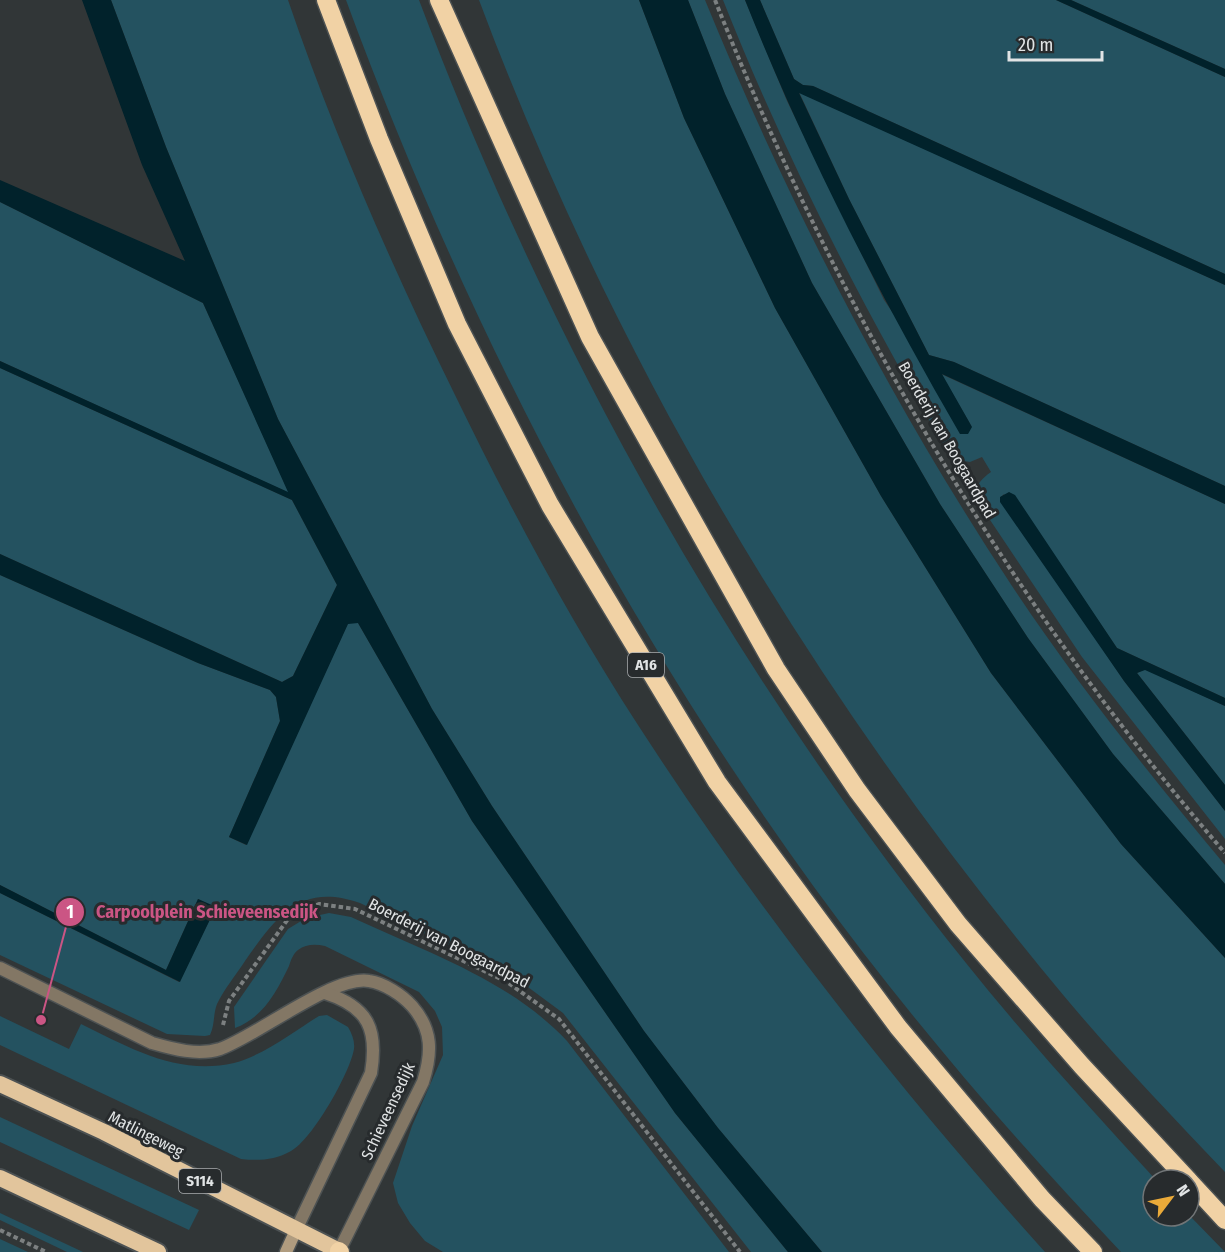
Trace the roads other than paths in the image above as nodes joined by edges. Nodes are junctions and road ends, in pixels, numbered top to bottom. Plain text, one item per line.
1 (326, 0) edge
2 (439, 0) edge
3 (0, 968) edge
4 (325, 993) junction
5 (0, 1084) edge
6 (1176, 1168) edge
7 (0, 1178) edge
8 (1201, 1195) edge
9 (1225, 1220) edge
10 (296, 1230) junction
11 (158, 1252) edge
12 (286, 1252) edge
13 (339, 1252) edge
14 (1093, 1252) edge

1 - 14 highway, A16
2 - 6 highway
3 - 4 street, Schieveensedijk
4 - 10 street, Schieveensedijk
4 - 13 street, Schieveensedijk
5 - 10 highway, Matlingeweg / S114
7 - 11 highway
8 - 9 highway
10 - 12 main road
10 - 13 highway, Matlingeweg / S114

